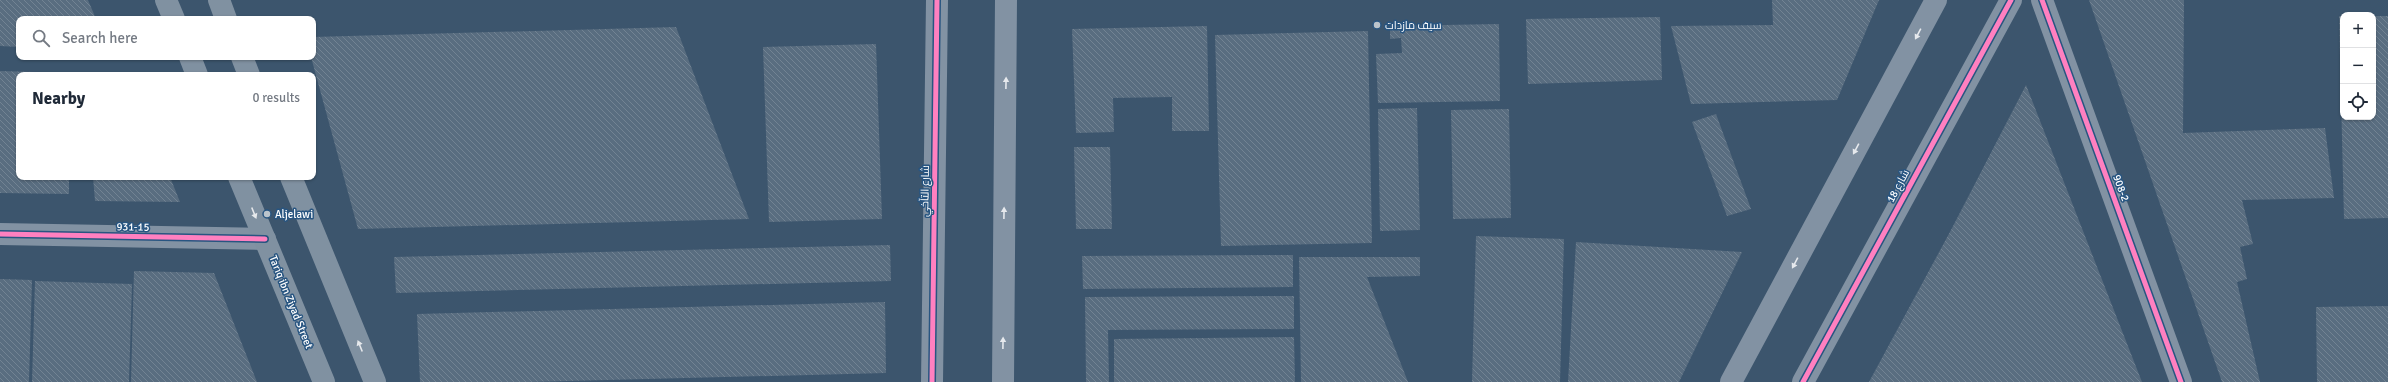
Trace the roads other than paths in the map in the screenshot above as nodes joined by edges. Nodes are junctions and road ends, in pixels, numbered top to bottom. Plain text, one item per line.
1 (166, 0) edge
2 (219, 0) edge
3 (937, 0) edge
4 (1006, 0) edge
5 (1936, 0) edge
6 (2010, 0) edge
7 (2042, 0) edge
8 (173, 16) edge
9 (225, 16) edge
10 (191, 60) edge
11 (243, 60) edge
12 (196, 72) edge
13 (248, 72) edge
14 (240, 180) edge
15 (292, 180) edge
16 (0, 234) edge
17 (265, 239) junction
18 (324, 382) edge
19 (374, 382) edge
20 (932, 382) edge
21 (1003, 382) edge
22 (1730, 382) edge
23 (1803, 382) edge
24 (2181, 382) edge

1 - 8 main road
2 - 9 main road
3 - 20 street, شارع التآخي
21 -> 4 street
5 -> 22 street
6 - 23 street, شارع 18
7 - 24 street, 908-2
10 - 12 main road
11 - 13 main road
14 -> 17 main road, Tariq ibn Ziyad Street
19 -> 15 main road
16 - 17 street, 931-15
17 - 18 main road, Tariq ibn Ziyad Street

